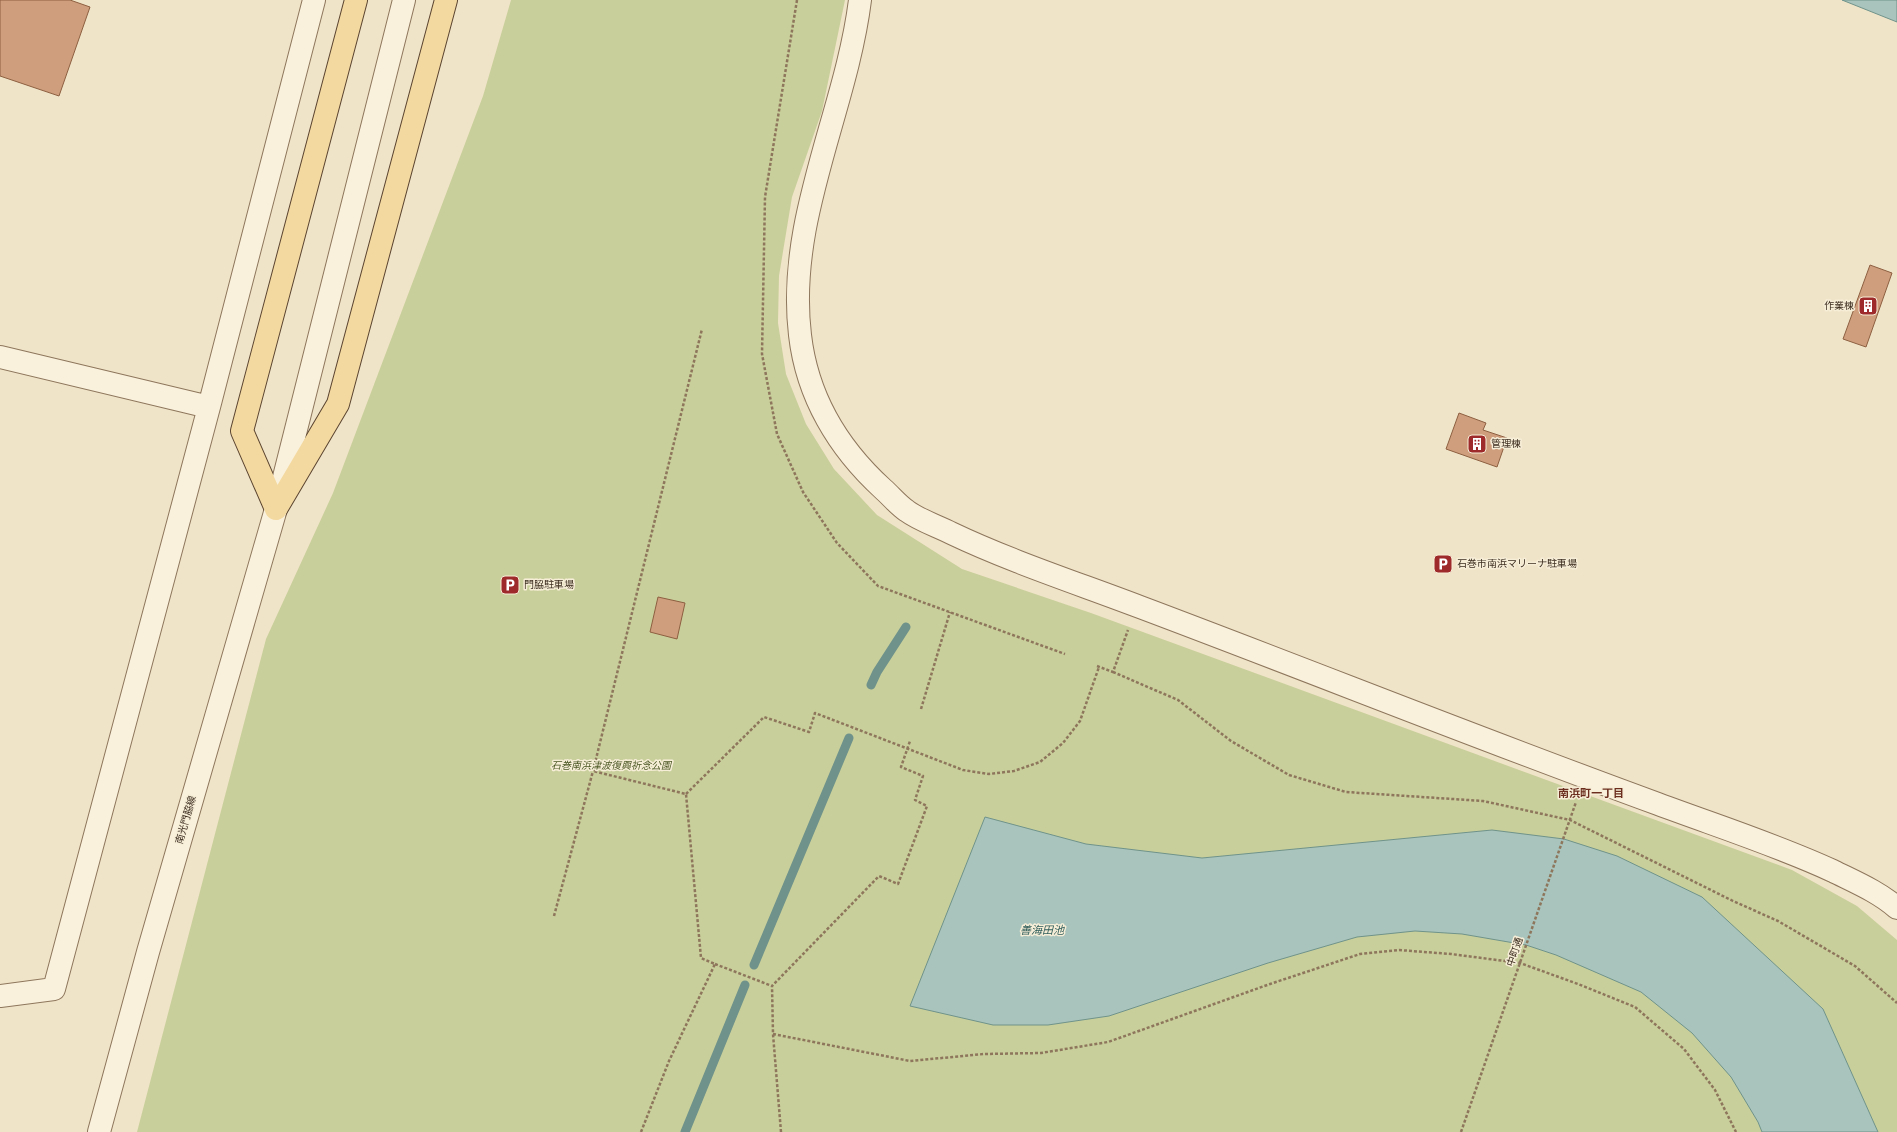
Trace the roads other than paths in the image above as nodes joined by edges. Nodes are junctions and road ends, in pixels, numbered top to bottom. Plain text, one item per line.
1 (314, 0) edge
2 (356, 0) edge
3 (404, 0) edge
4 (446, 0) edge
5 (860, 0) edge
6 (0, 358) edge
7 (209, 407) junction
8 (276, 509) junction
9 (1897, 908) edge
10 (0, 996) edge
11 (99, 1132) edge

1 - 7 street
2 - 8 main road
3 - 8 street, 南光門脇線
4 - 8 main road
5 - 9 street
6 - 7 street
7 - 10 street
8 - 11 street, 南光門脇線

